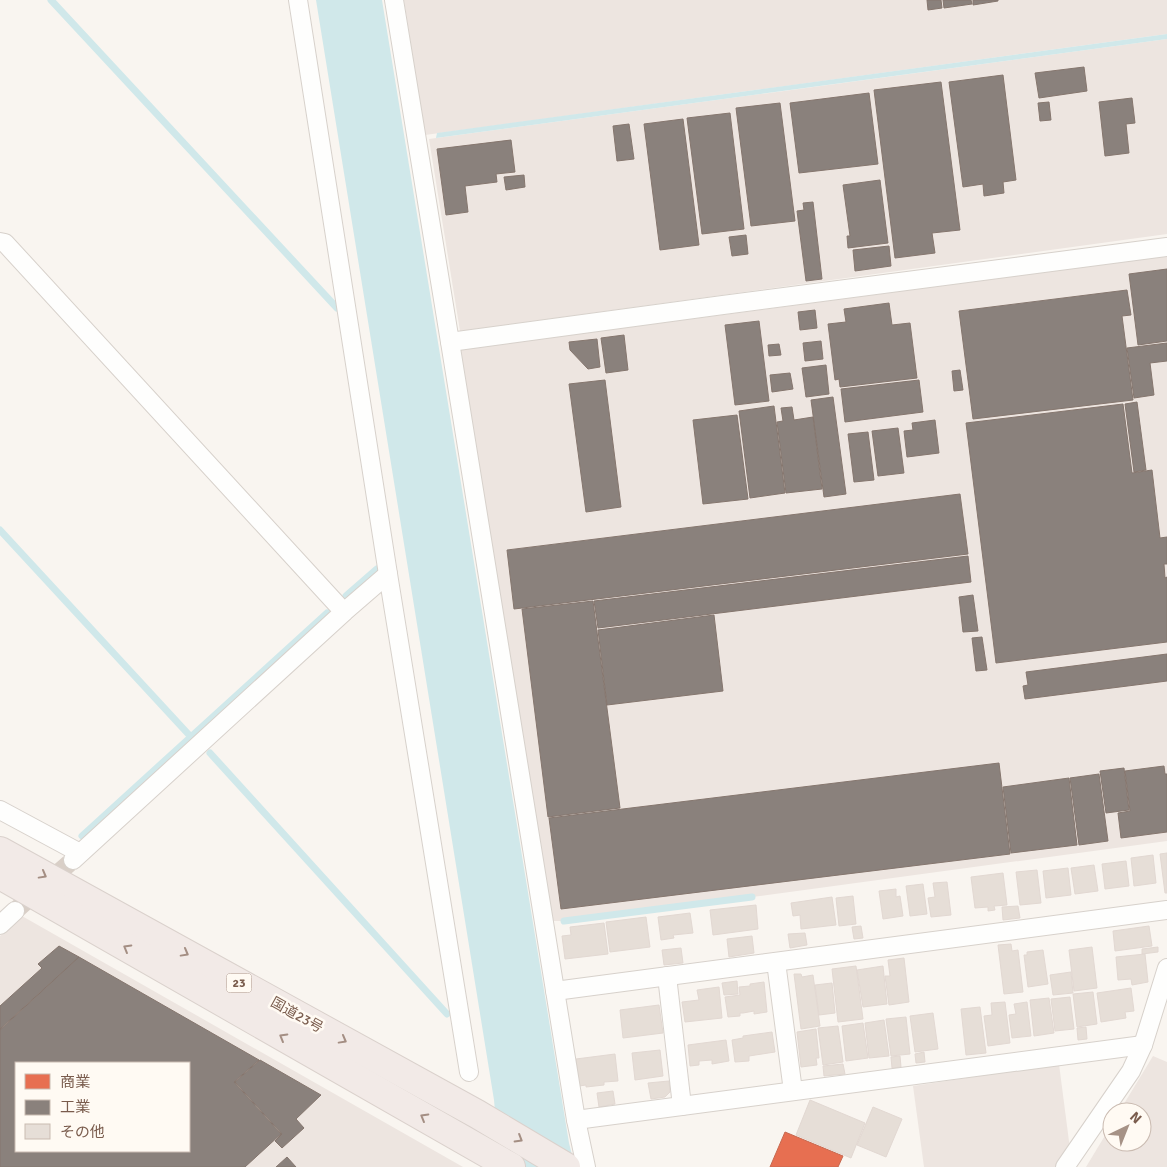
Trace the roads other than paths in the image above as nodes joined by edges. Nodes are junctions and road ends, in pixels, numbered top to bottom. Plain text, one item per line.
1 (298, 0) edge
2 (394, 0) edge
3 (2, 244) edge
4 (1167, 248) edge
5 (450, 342) junction
6 (388, 574) junction
7 (344, 612) junction
8 (0, 810) edge
9 (0, 851) edge
10 (0, 875) edge
11 (1167, 910) edge
12 (15, 911) tunnel mouth
13 (0, 925) edge
14 (776, 962) junction
15 (1167, 968) edge
16 (667, 976) junction
17 (555, 991) junction
18 (1143, 1045) junction
19 (469, 1072) dead end
20 (793, 1091) junction
21 (682, 1106) junction
22 (576, 1120) junction
23 (511, 1167) edge
24 (566, 1167) edge
25 (586, 1167) edge
26 (1065, 1167) edge

1 - 6 street
2 - 5 street
3 - 7 street
4 - 5 street
5 - 17 street
6 - 7 street
6 - 19 street
7 - 8 street
9 -> 24 highway, 国道23号 / 23
23 -> 10 highway, 国道23号 / 23
11 - 14 street
12 - 13 street
14 - 16 street
14 - 20 street
15 - 18 street
16 - 17 street
16 - 21 street
17 - 22 street
18 - 20 street
18 - 26 street
20 - 21 street
21 - 22 street
22 - 25 street

